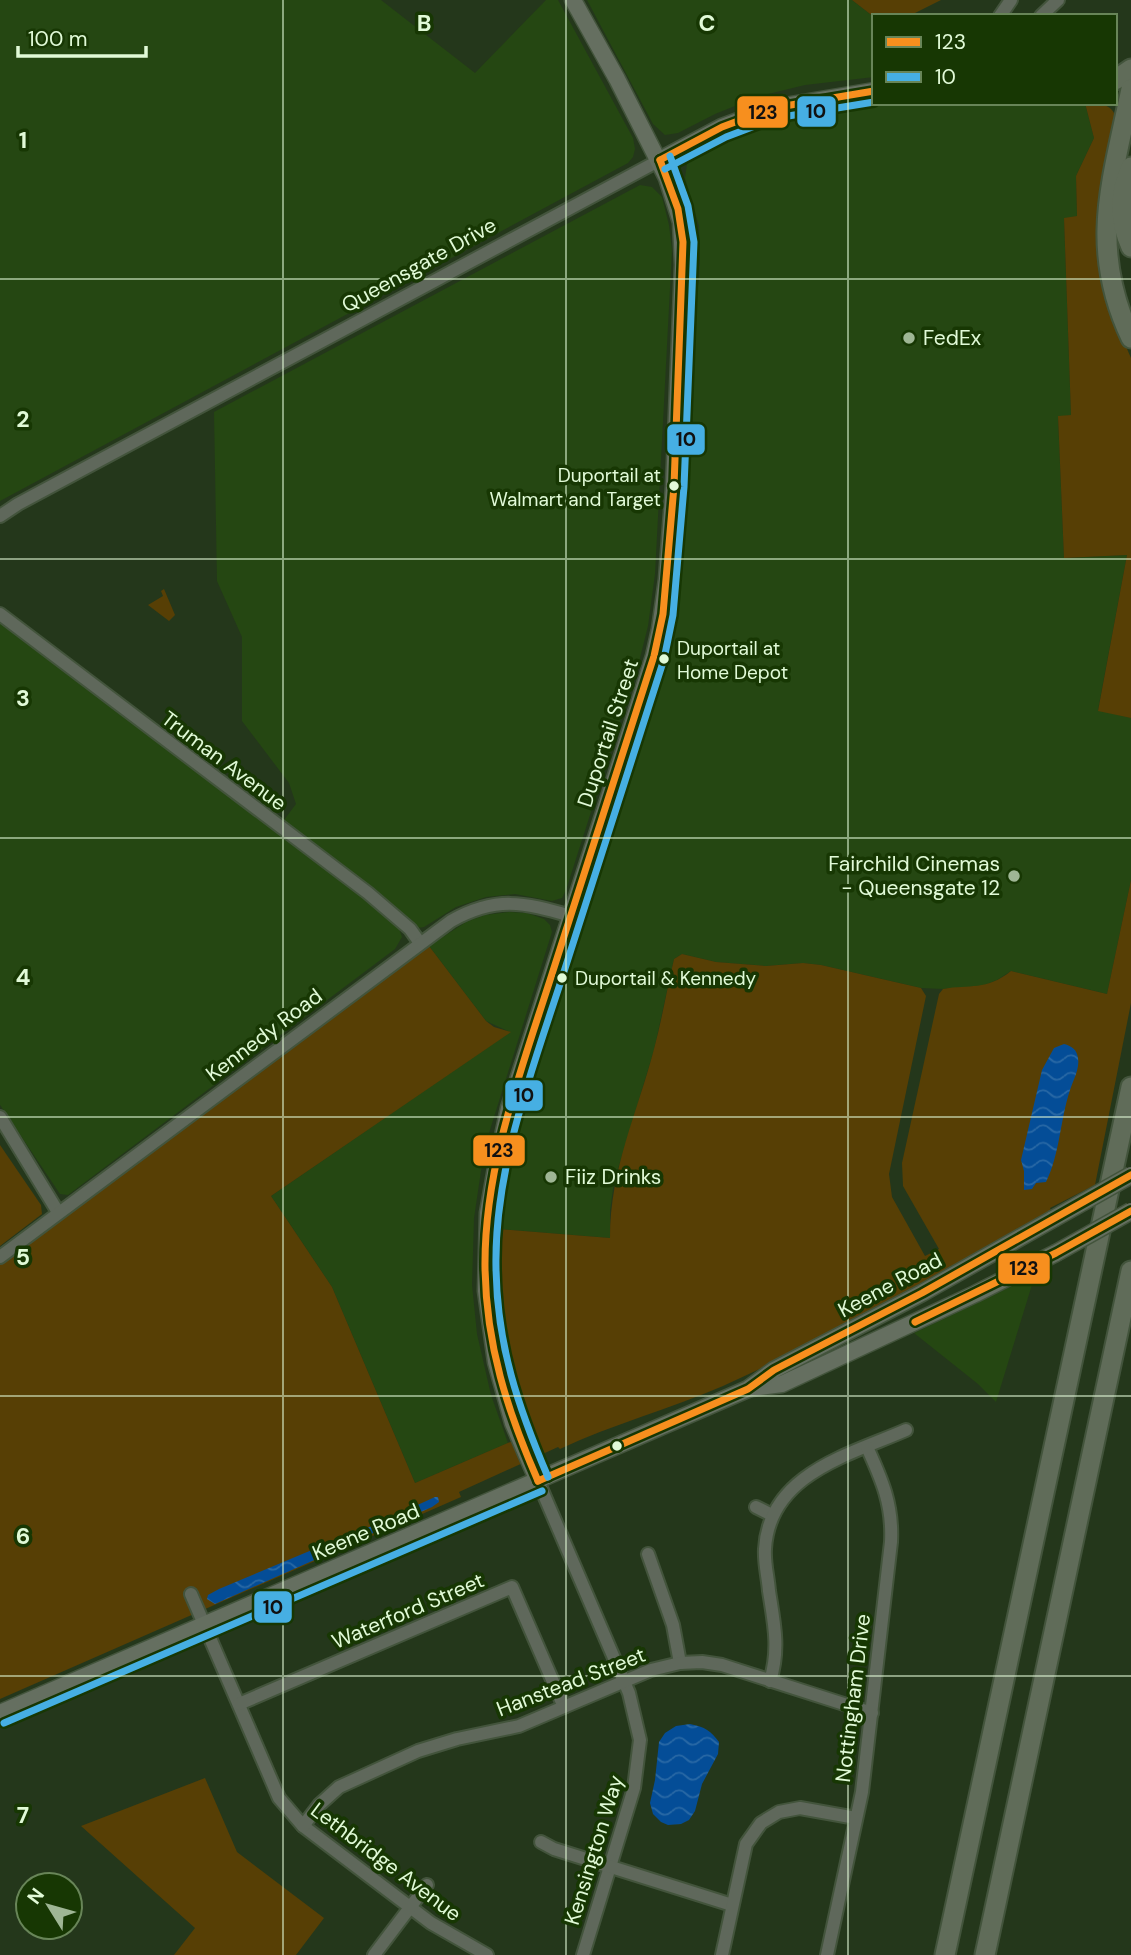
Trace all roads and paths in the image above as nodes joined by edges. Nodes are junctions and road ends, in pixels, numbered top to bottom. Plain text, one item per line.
1 (573, 0) edge
2 (1058, 0) edge
3 (1043, 14) edge
4 (1131, 89) edge
5 (872, 91) edge
6 (660, 160) junction
7 (1131, 167) edge
8 (1131, 247) edge
9 (1131, 338) edge
10 (0, 516) edge
11 (0, 614) edge
12 (571, 916) junction
13 (421, 943) junction
14 (1131, 1087) edge
15 (0, 1117) edge
16 (1131, 1175) edge
17 (1131, 1211) edge
18 (58, 1212) junction
19 (0, 1257) edge
20 (972, 1265) junction
21 (1131, 1271) edge
22 (927, 1317) junction
23 (748, 1389) junction
24 (906, 1430) dead end
25 (867, 1447) junction
26 (538, 1481) junction
27 (756, 1507) dead end
28 (772, 1515) junction
29 (648, 1553) dead end
30 (191, 1594) dead end
31 (206, 1624) junction
32 (680, 1663) junction
33 (624, 1680) junction
34 (770, 1681) junction
35 (239, 1704) junction
36 (564, 1707) junction
37 (0, 1713) edge
38 (872, 1713) junction
39 (856, 1818) junction
40 (303, 1826) junction
41 (541, 1842) dead end
42 (609, 1866) junction
43 (427, 1885) dead end
44 (732, 1905) junction
45 (410, 1908) junction
46 (374, 1955) edge
47 (487, 1955) edge
48 (583, 1955) edge
49 (722, 1955) edge
50 (827, 1955) edge
51 (945, 1955) edge
52 (985, 1955) edge

1 - 6 main road, Duportail Street
2 - 3 street
4 - 9 highway
5 - 6 main road, Queensgate Drive
6 - 10 street, Queensgate Drive
6 - 12 main road, Duportail Street
7 - 8 highway
11 - 13 street, Truman Avenue
12 - 13 street, Kennedy Road
12 - 26 main road, Duportail Street
13 - 18 street, Kennedy Road
14 - 51 highway
15 - 18 street
16 - 20 main road, Keene Road, bridge
17 - 22 main road, Keene Road, bridge
18 - 19 street, Kennedy Road
20 - 22 main road
20 - 23 main road, Keene Road
21 - 52 highway
22 - 23 main road, Keene Road
23 - 26 main road, Keene Road
24 - 25 street
25 - 28 street
25 - 38 street, Nottingham Drive
26 - 31 main road, Keene Road
26 - 33 street, Kensington Way
27 - 28 street
28 - 34 street
29 - 32 street
30 - 31 street, Lethbridge Avenue
31 - 35 street, Lethbridge Avenue
31 - 37 main road, Keene Road
32 - 33 street, Hanstead Street
32 - 34 street, Hanstead Street
33 - 36 street, Hanstead Street
33 - 42 street, Kensington Way
34 - 38 street, Hanstead Street
35 - 36 street, Waterford Street
35 - 40 street, Lethbridge Avenue
36 - 40 street, Hanstead Street
38 - 39 street, Nottingham Drive
39 - 44 street
39 - 50 street, Nottingham Drive
40 - 45 street, Lethbridge Avenue
41 - 42 street
42 - 44 street
42 - 48 street, Kensington Way
43 - 45 street
44 - 49 street
45 - 46 street
45 - 47 street, Lethbridge Avenue

